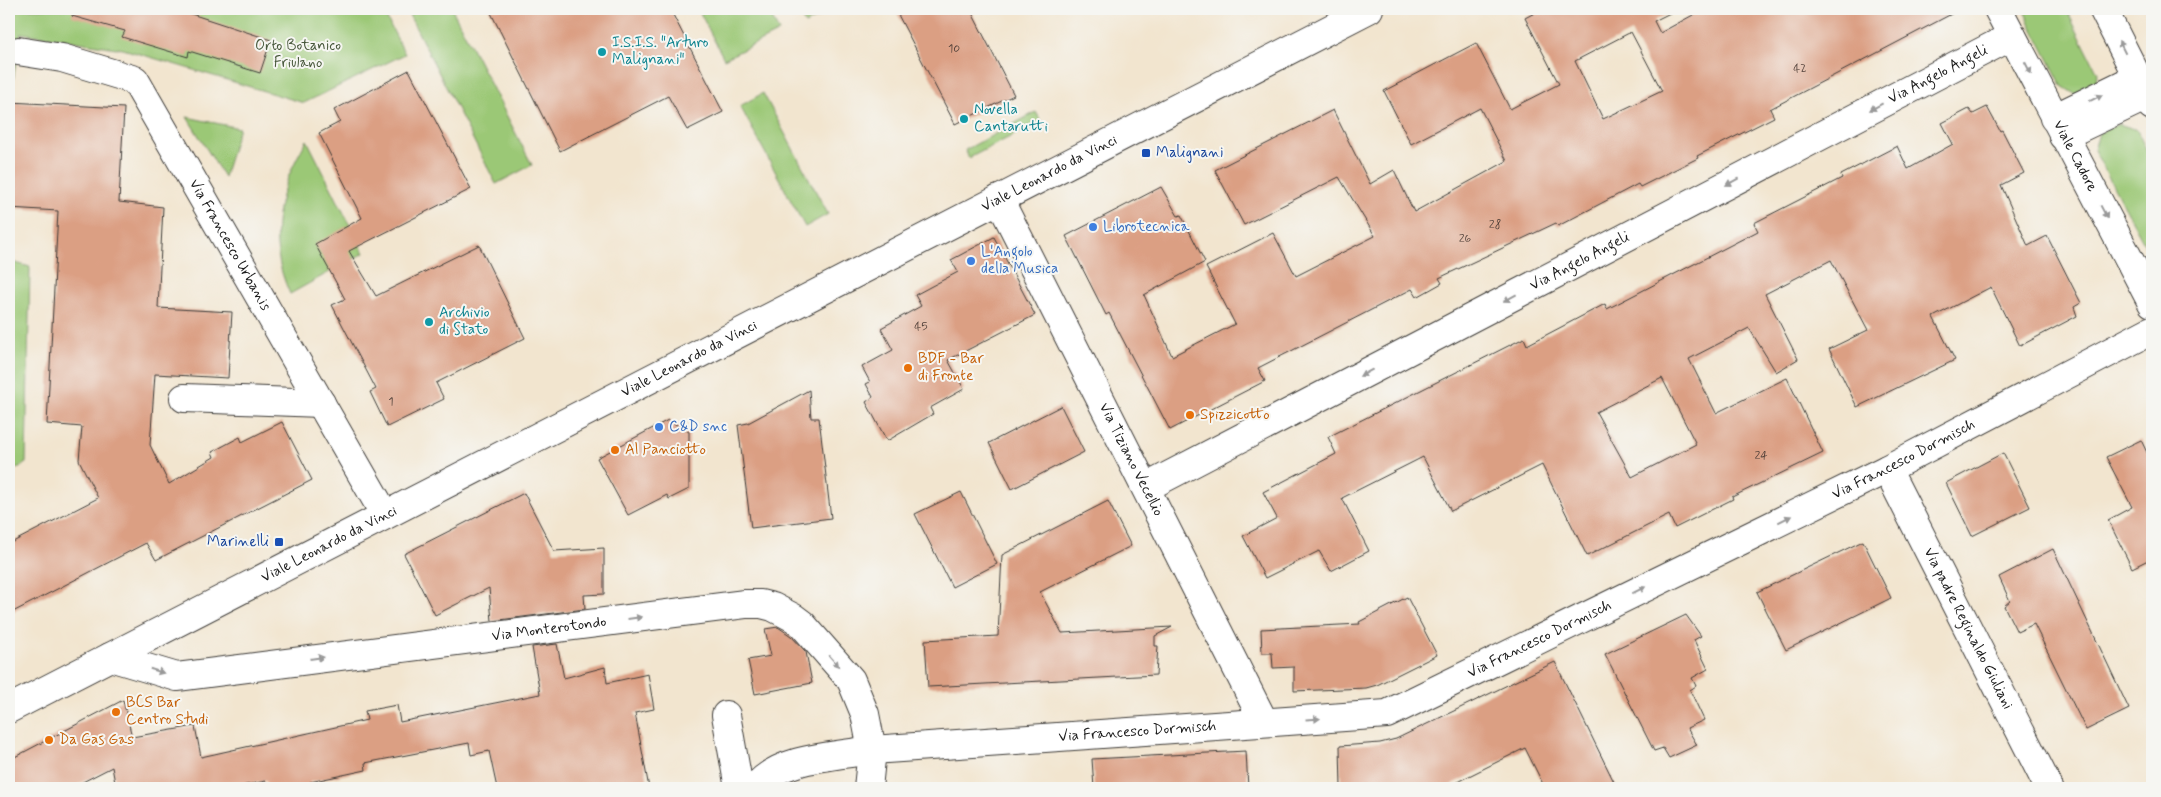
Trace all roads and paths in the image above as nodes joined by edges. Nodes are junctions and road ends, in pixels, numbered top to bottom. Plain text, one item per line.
1 (1369, 9) edge
2 (1998, 9) edge
3 (2103, 9) edge
4 (2012, 36) junction
5 (18, 50) dead end
6 (2146, 93) edge
7 (2059, 127) junction
8 (999, 199) junction
9 (2152, 303) edge
10 (2152, 330) edge
11 (184, 398) dead end
12 (321, 403) junction
13 (1887, 469) junction
14 (1147, 487) junction
15 (385, 515) junction
16 (110, 657) junction
17 (9, 708) edge
18 (726, 716) dead end
19 (1264, 722) junction
20 (872, 750) junction
21 (739, 788) edge
22 (755, 788) edge
23 (868, 788) edge
24 (2049, 788) edge

1 - 8 street, Viale Leonardo da Vinci
2 - 4 street, Viale Cadore
6 -> 3 street
4 -> 7 street, Viale Cadore
4 -> 14 street, Via Angelo Angeli
5 - 12 street, Via Francesco Urbanis
6 - 7 street
7 -> 9 street, Viale Cadore
8 - 14 street, Via Tiziano Vecellio
8 - 15 street, Viale Leonardo da Vinci
10 - 13 street, Via Francesco Dormisch
11 - 12 street
12 - 15 street, Via Francesco Urbanis
19 -> 13 street, Via Francesco Dormisch
13 - 24 street, Via padre Reginaldo Giuliani
14 - 19 street, Via Tiziano Vecellio
15 - 16 street, Viale Leonardo da Vinci
16 - 17 street, Viale Leonardo da Vinci
16 -> 20 street, Via Monterotondo
18 - 21 street
19 - 20 street, Via Francesco Dormisch
20 - 22 street, Via Francesco Dormisch
20 - 23 street, Via Monterotondo

